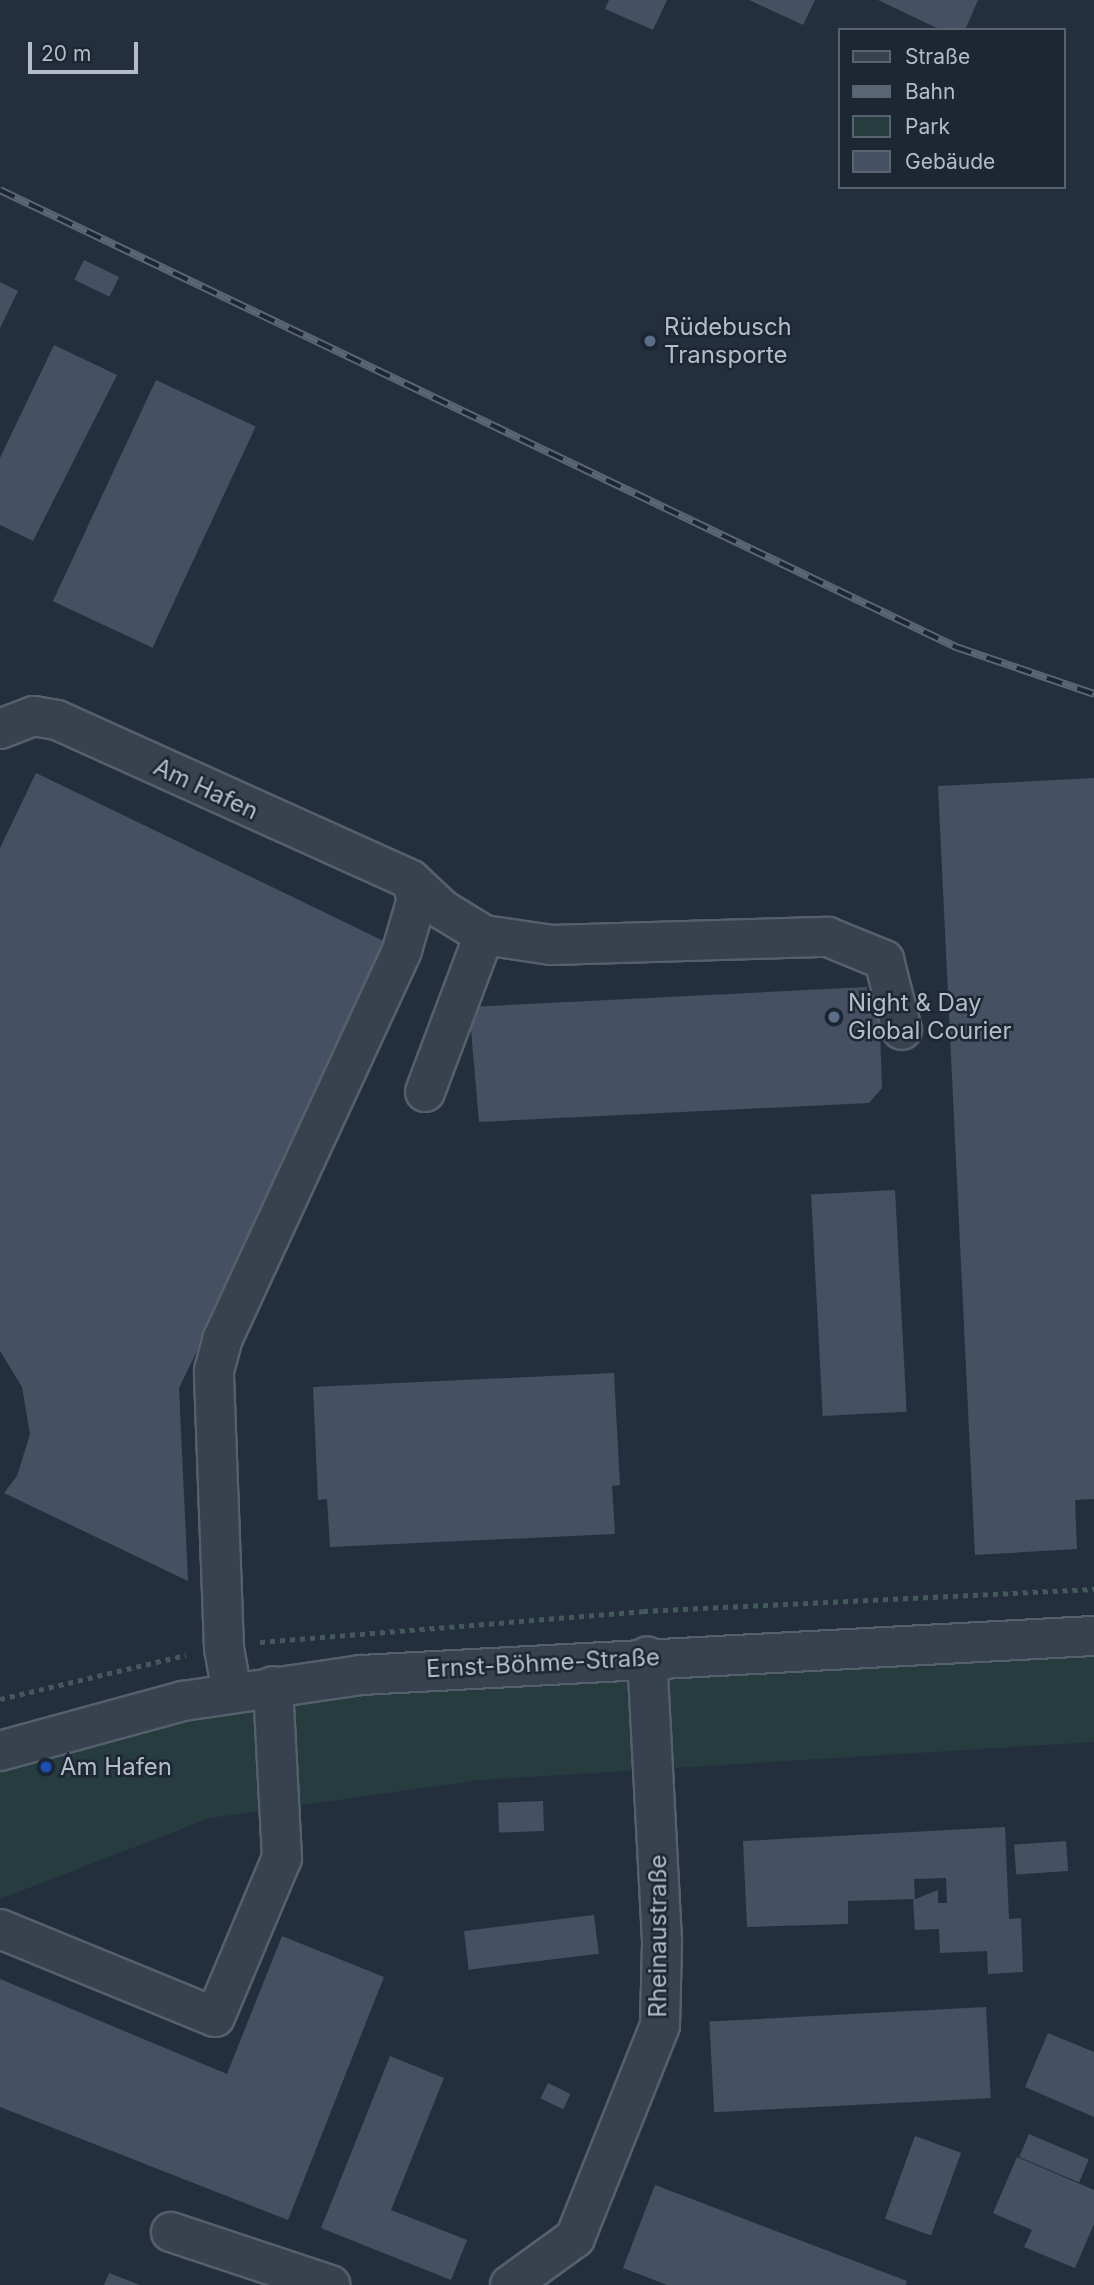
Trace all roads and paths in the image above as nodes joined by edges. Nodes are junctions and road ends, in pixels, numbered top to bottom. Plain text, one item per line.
1 (0, 730) edge
2 (411, 880) junction
3 (484, 935) junction
4 (902, 1030) dead end
5 (425, 1092) dead end
6 (1094, 1636) edge
7 (647, 1656) junction
8 (273, 1686) junction
9 (232, 1693) junction
10 (0, 1751) edge
11 (0, 1929) edge
12 (171, 2232) dead end
13 (533, 2279) edge
14 (330, 2285) edge

1 - 2 street, Am Hafen
2 - 3 street, Am Hafen
2 - 9 street
3 - 4 street
3 - 5 street
6 - 7 street, Ernst-Böhme-Straße
7 - 8 street, Ernst-Böhme-Straße
7 - 13 street, Rheinaustraße
8 - 9 street, Ernst-Böhme-Straße
8 - 11 street
9 - 10 street, Ernst-Böhme-Straße
12 - 14 street

